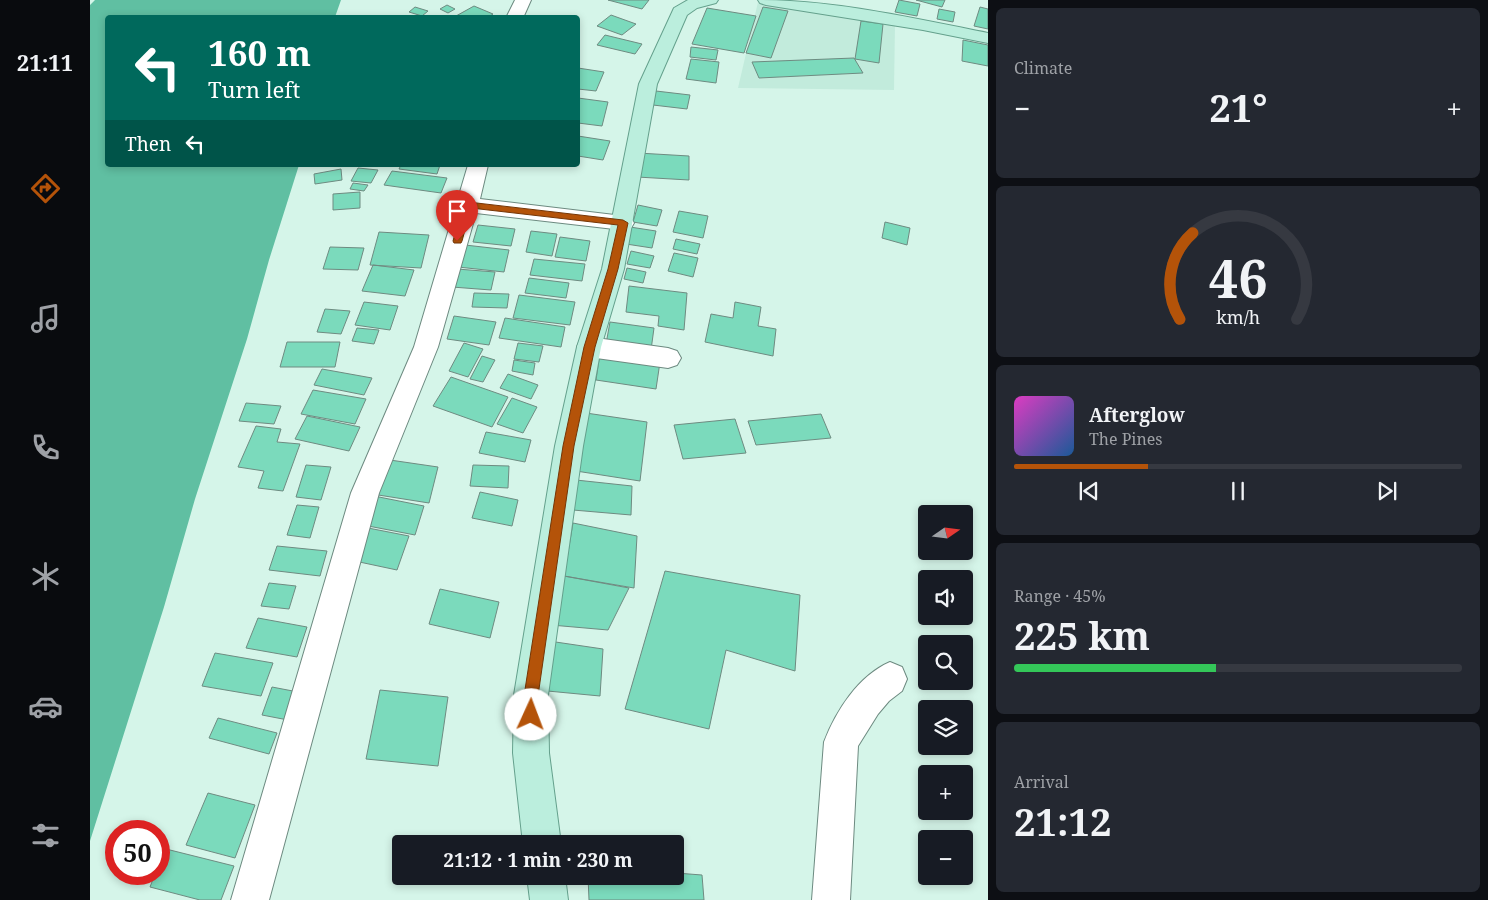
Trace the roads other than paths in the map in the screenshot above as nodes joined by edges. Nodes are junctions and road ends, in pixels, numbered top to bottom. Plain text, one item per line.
1 (523, 0) edge
2 (766, 0) edge
3 (696, 1) edge
4 (516, 15) edge
5 (988, 38) edge
6 (478, 167) edge
7 (468, 205) junction
8 (623, 223) junction
9 (590, 347) junction
10 (668, 358) dead end
11 (890, 679) dead end
12 (541, 835) edge
13 (547, 885) edge
14 (250, 900) edge
15 (549, 900) edge
16 (831, 900) edge

1 - 4 street
2 - 5 main road
3 - 8 main road
6 - 7 street
7 - 8 street
7 - 14 street
8 - 9 main road
9 - 10 street
9 - 12 main road
11 - 16 street
13 - 15 main road

